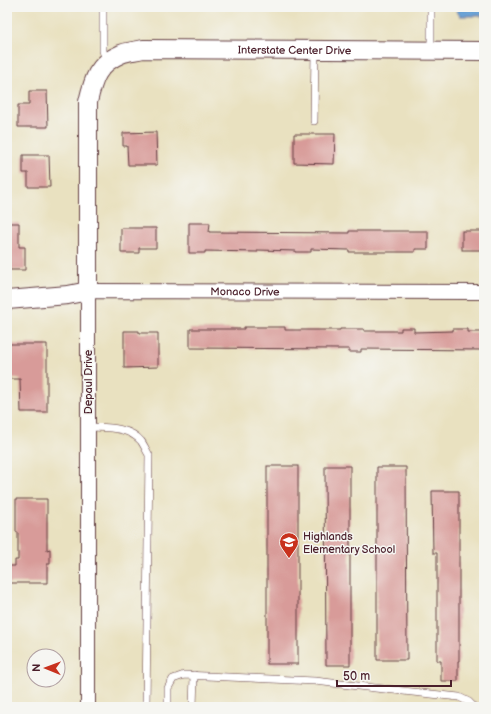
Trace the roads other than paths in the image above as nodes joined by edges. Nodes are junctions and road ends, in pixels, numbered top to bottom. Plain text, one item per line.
1 (103, 7) edge
2 (431, 7) edge
3 (315, 50) junction
4 (431, 51) junction
5 (484, 51) edge
6 (107, 62) junction
7 (314, 121) dead end
8 (88, 291) junction
9 (484, 292) edge
10 (7, 300) edge
11 (88, 427) junction
12 (194, 675) junction
13 (88, 707) edge
14 (146, 707) edge
15 (168, 707) edge
16 (193, 707) edge
17 (474, 707) edge

1 - 6 lane
2 - 4 lane
3 - 4 street, Interstate Center Drive
3 - 6 street, Interstate Center Drive
3 - 7 lane
4 - 5 street, Interstate Center Drive
6 - 8 street, Depaul Drive
8 - 9 street, Monaco Drive
8 - 10 street, Monaco Drive
8 - 11 street, Depaul Drive
11 - 13 street, Depaul Drive
11 - 14 lane
12 - 15 lane
12 - 16 lane
12 - 17 lane

